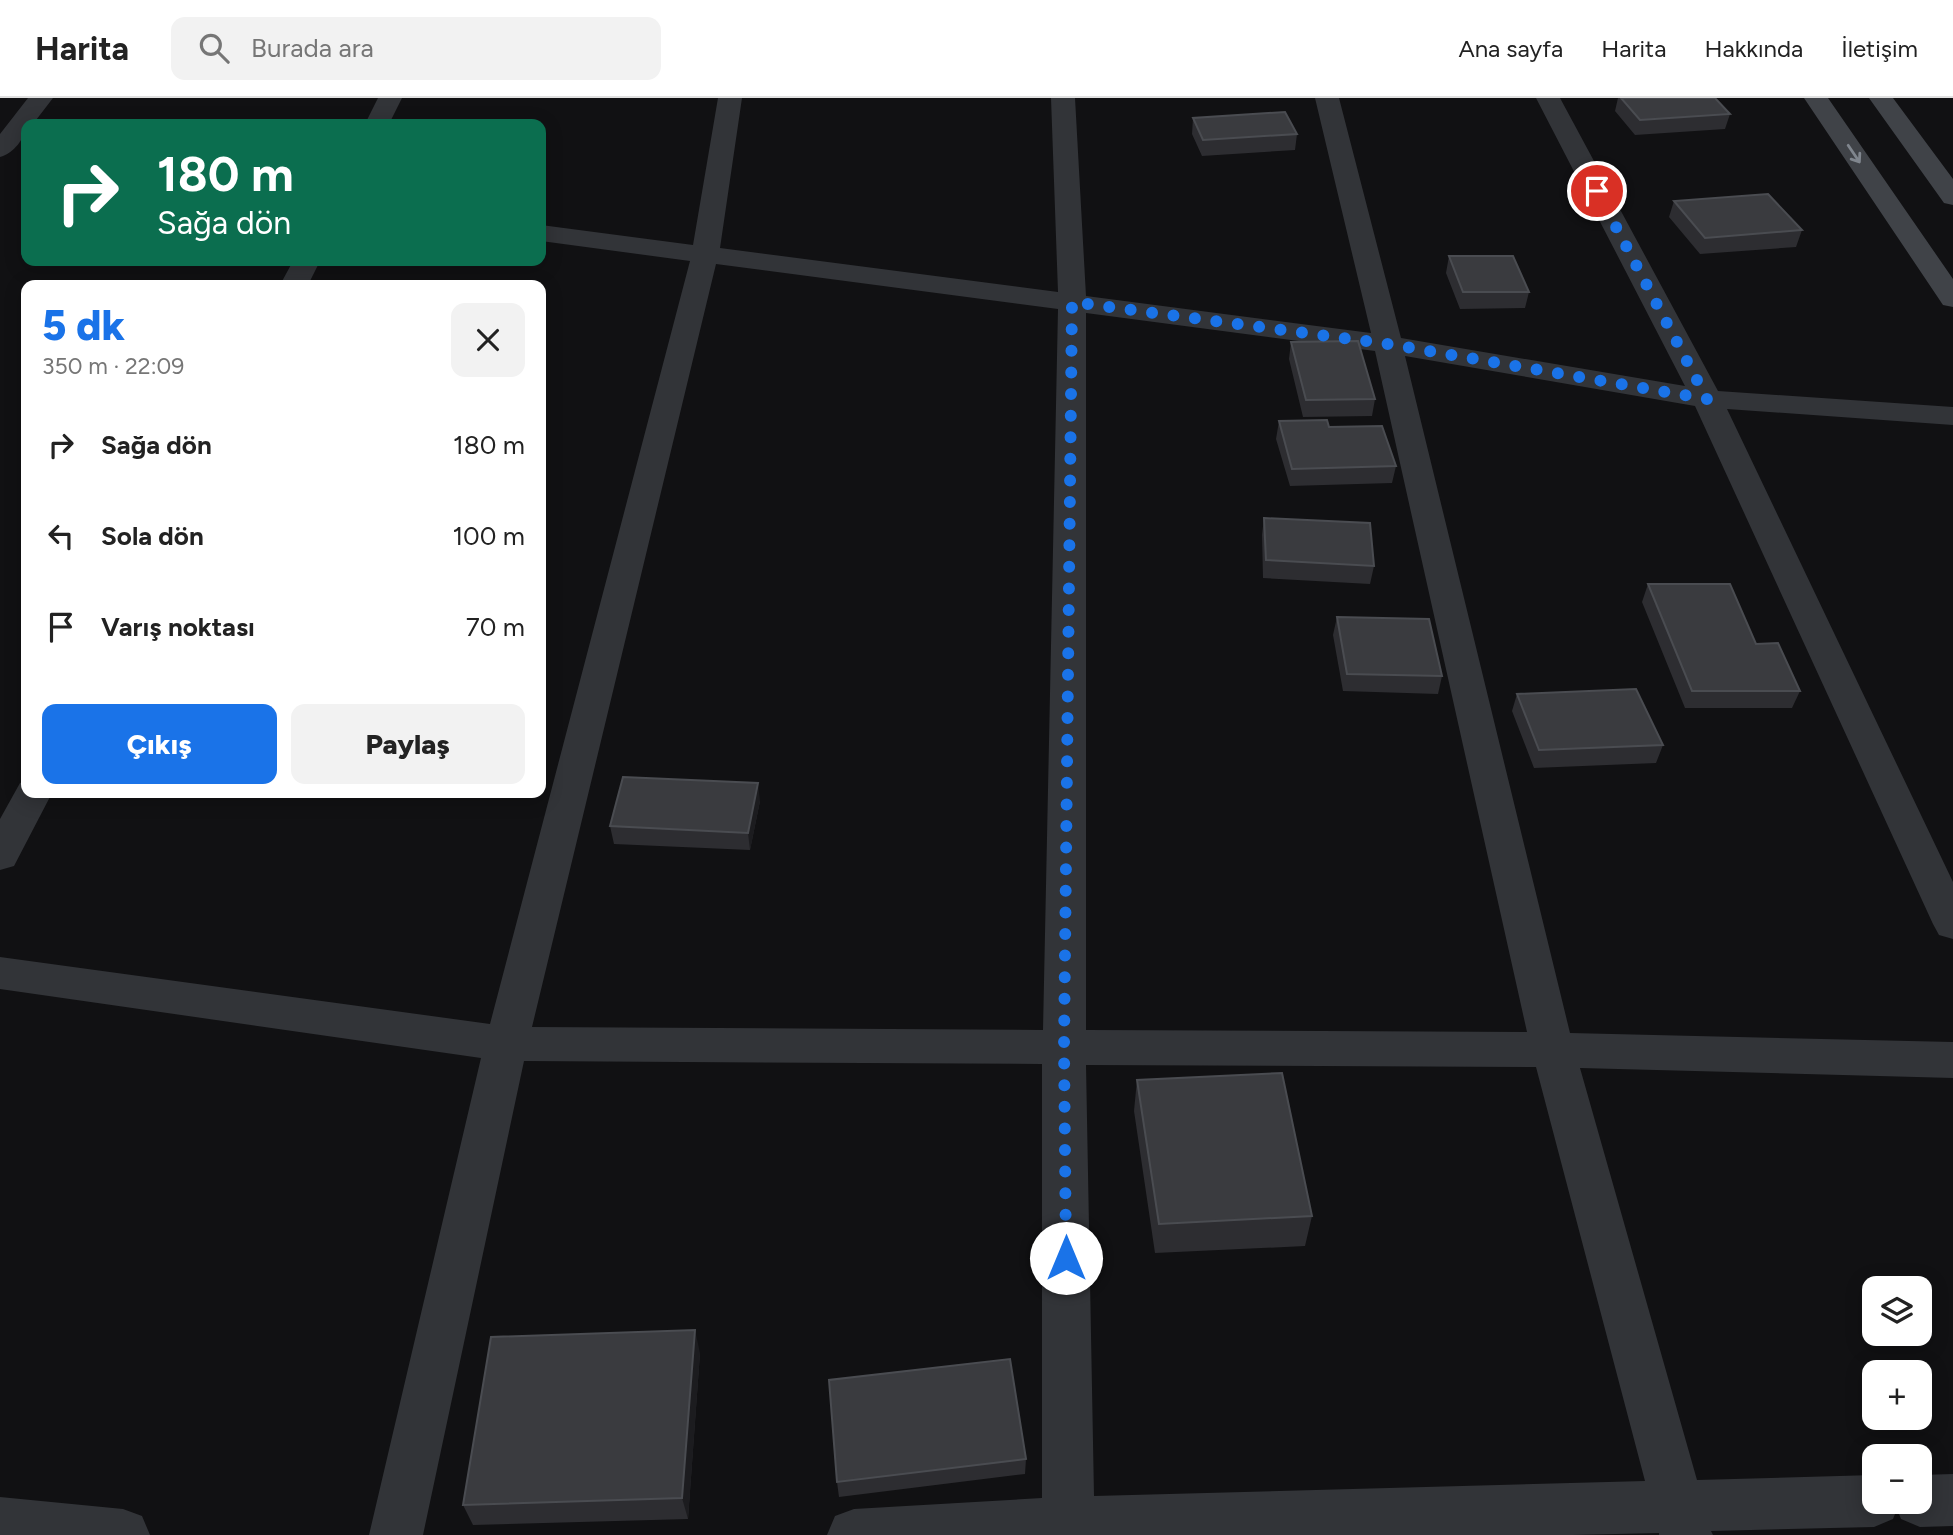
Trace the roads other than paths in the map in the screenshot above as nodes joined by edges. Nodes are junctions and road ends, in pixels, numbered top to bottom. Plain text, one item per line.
1 (41, 98) edge
2 (390, 98) edge
3 (730, 98) edge
4 (1063, 98) edge
5 (1327, 98) edge
6 (1548, 98) edge
7 (1816, 98) edge
8 (1881, 98) edge
9 (29, 119) edge
10 (380, 119) edge
11 (21, 132) edge
12 (4, 161) edge
13 (1953, 197) edge
14 (546, 234) edge
15 (705, 255) junction
16 (1953, 299) edge
17 (1072, 302) junction
18 (1388, 344) junction
19 (1707, 399) junction
20 (1953, 416) edge
21 (30, 798) edge
22 (0, 856) edge
23 (1953, 924) edge
24 (0, 974) edge
25 (506, 1044) junction
26 (1064, 1047) junction
27 (1553, 1050) junction
28 (1953, 1060) edge
29 (1953, 1500) edge
30 (1932, 1501) edge
31 (1862, 1503) edge
32 (1682, 1520) edge
33 (0, 1523) edge
34 (1068, 1529) edge
35 (123, 1535) edge
36 (396, 1535) edge
37 (854, 1535) edge

1 - 9 street
2 - 10 street
3 - 15 street
4 - 17 street
5 - 18 street
6 - 19 street
7 -> 16 street
8 - 13 street
11 - 12 street
14 - 15 street
15 - 17 street
15 - 25 street
17 - 18 street
17 - 26 street
18 - 19 street
18 - 27 street
19 - 20 street
19 - 23 street
21 - 22 street
24 - 25 street
25 - 26 street
25 - 36 street
26 - 27 street
26 - 34 street
27 - 28 street
27 - 32 street
29 - 30 street
31 - 32 street
32 - 34 street
33 - 35 street
34 - 37 street

